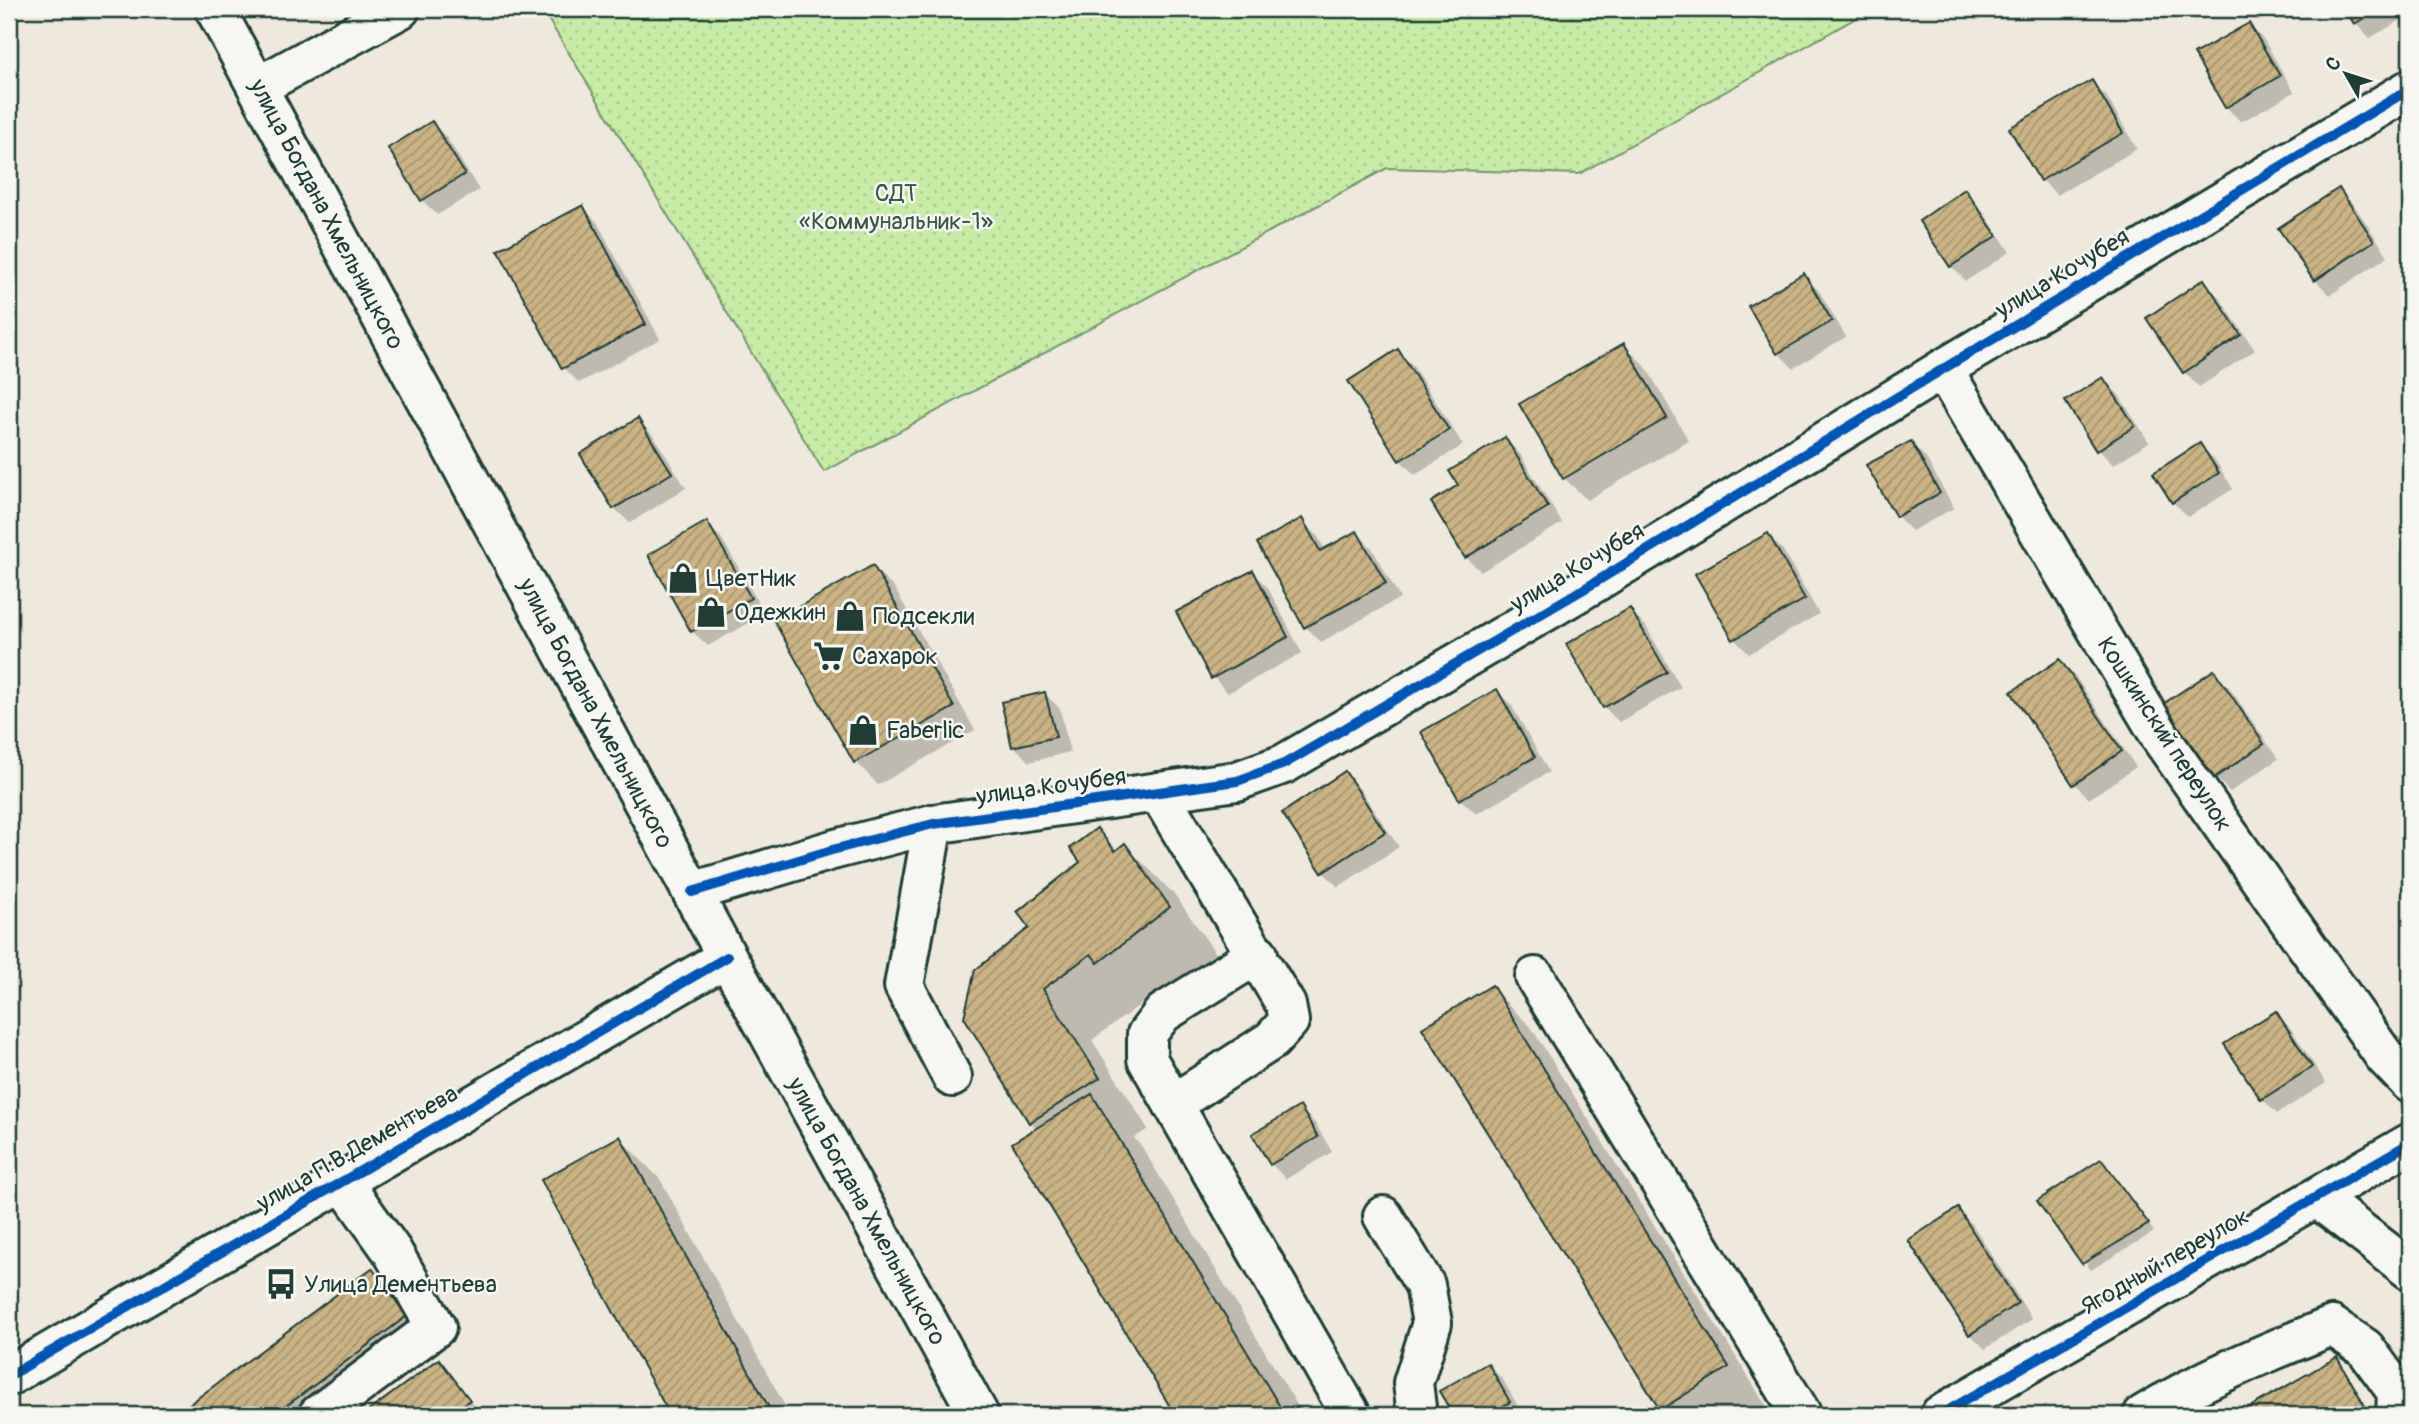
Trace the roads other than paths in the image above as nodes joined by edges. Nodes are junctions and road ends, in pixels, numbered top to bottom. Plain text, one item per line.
1 (215, 9) edge
2 (400, 9) edge
3 (259, 86) junction
4 (2410, 89) edge
5 (1943, 369) junction
6 (1158, 792) junction
7 (933, 824) junction
8 (692, 892) junction
9 (1258, 954) junction
10 (727, 957) junction
11 (1535, 977) dead end
12 (952, 1077) dead end
13 (2410, 1083) edge
14 (1173, 1104) junction
15 (2410, 1143) edge
16 (342, 1181) junction
17 (2317, 1198) junction
18 (1383, 1216) dead end
19 (2410, 1270) edge
20 (9, 1376) edge
21 (318, 1415) edge
22 (979, 1415) edge
23 (1351, 1415) edge
24 (1417, 1415) edge
25 (1802, 1415) edge
26 (1940, 1415) edge
27 (2143, 1415) edge
28 (2396, 1415) edge

1 - 3 street, улица Богдана Хмельницкого
2 - 3 street
3 - 8 street, улица Богдана Хмельницкого
4 - 5 street, улица Кочубея
5 - 6 street, улица Кочубея
5 - 13 street, Кошкинский переулок
6 - 7 street, улица Кочубея
6 - 9 street
7 - 8 street, улица Кочубея
7 - 12 street
8 - 10 street, улица Богдана Хмельницкого
9 - 14 street
9 - 14 street
10 - 16 street, улица П.В.Дементьева
10 - 22 street, улица Богдана Хмельницкого
11 - 25 street
14 - 23 street
15 - 17 street, Ягодный переулок
16 - 20 street, улица П.В.Дементьева
16 - 21 street
17 - 19 street
17 - 26 street, Ягодный переулок
18 - 24 street
27 - 28 street

